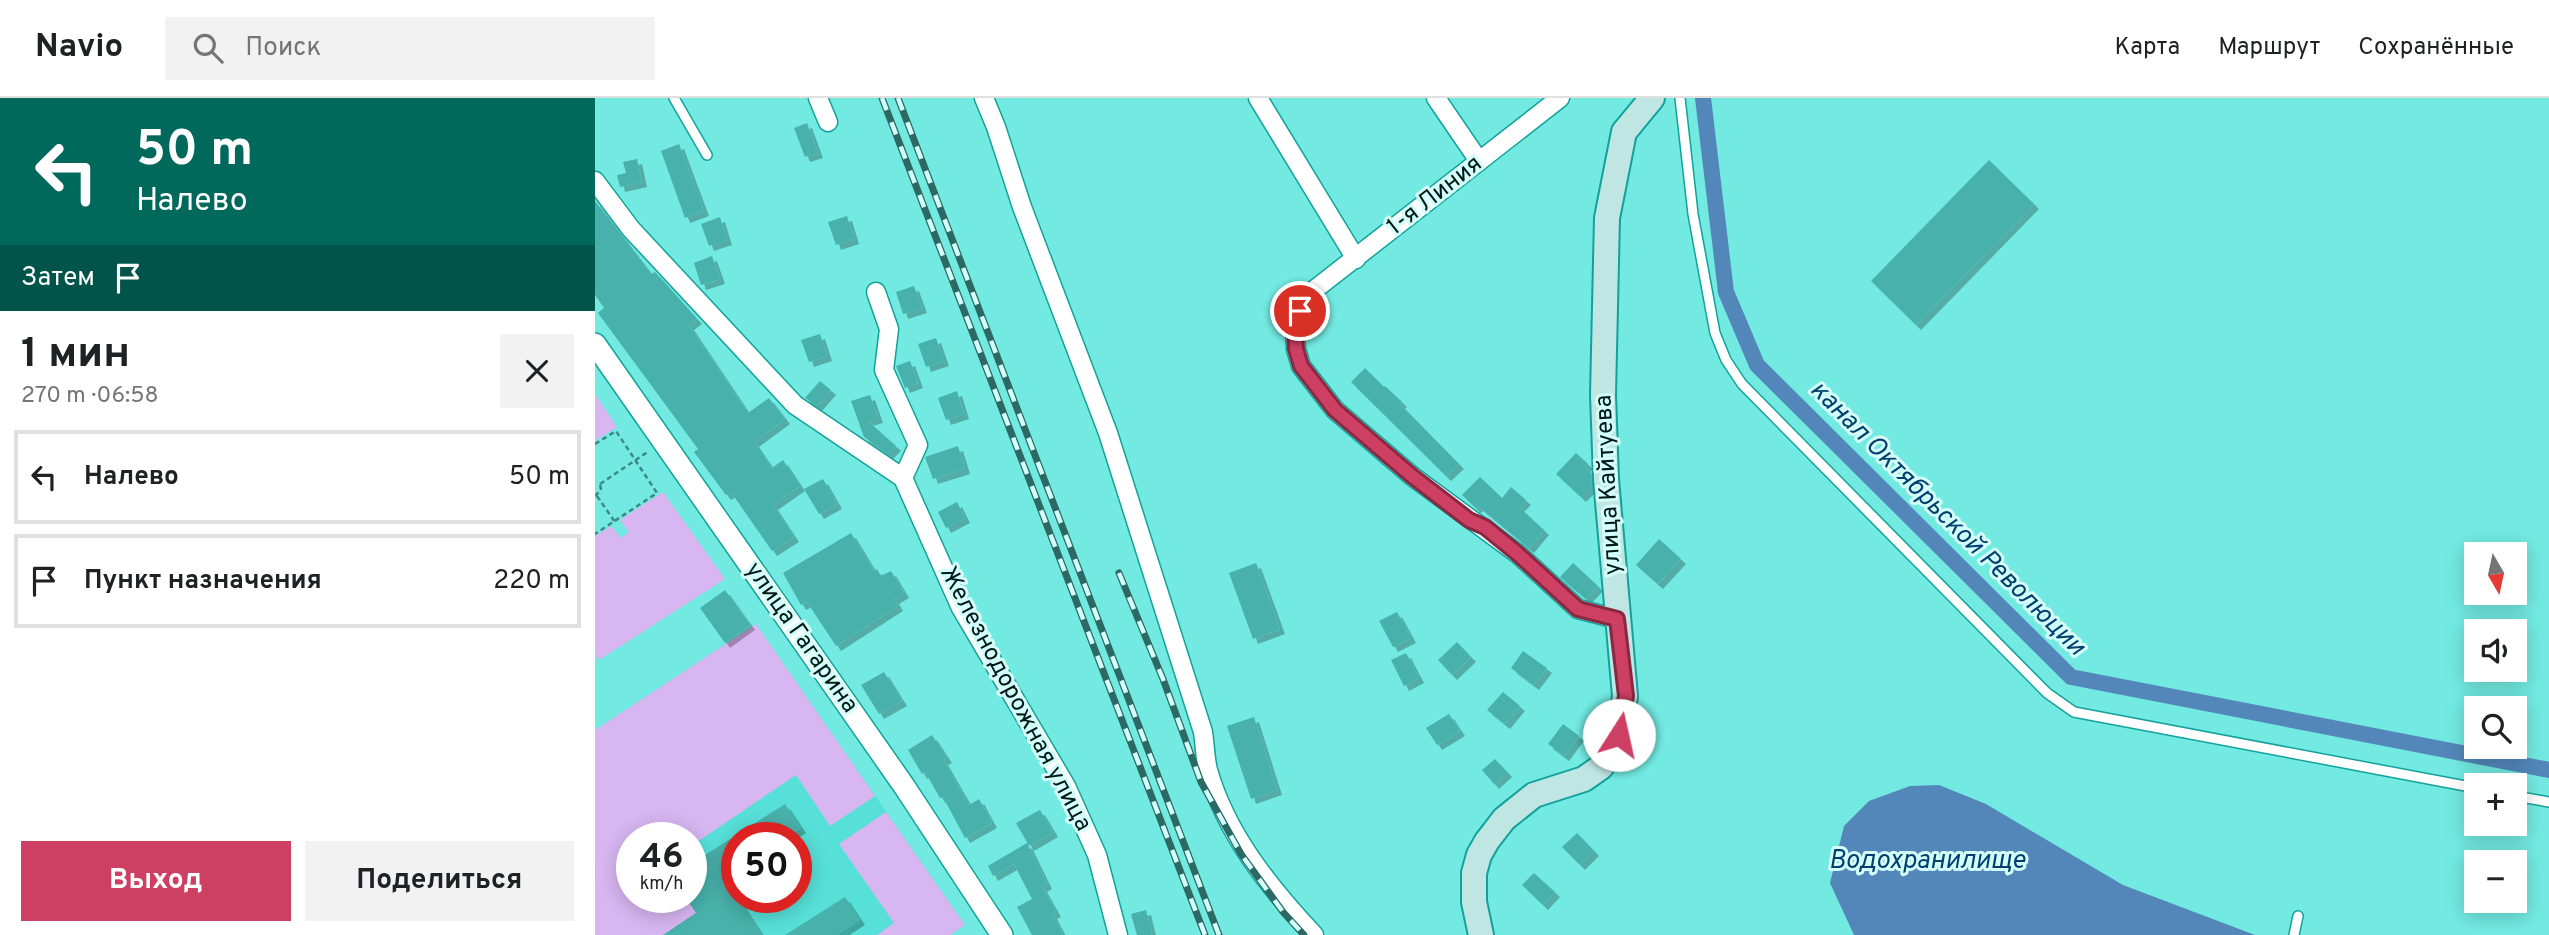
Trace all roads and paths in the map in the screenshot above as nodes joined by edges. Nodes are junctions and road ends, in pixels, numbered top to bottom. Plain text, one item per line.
1 (674, 98) edge
2 (818, 98) edge
3 (984, 98) edge
4 (1258, 98) edge
5 (1436, 98) edge
6 (1560, 98) edge
7 (1652, 98) edge
8 (1680, 98) edge
9 (828, 122) dead end
10 (707, 155) dead end
11 (1479, 161) junction
12 (595, 181) edge
13 (1356, 259) junction
14 (876, 292) dead end
15 (595, 344) edge
16 (663, 442) junction
17 (595, 444) edge
18 (636, 460) junction
19 (903, 478) junction
20 (595, 481) edge
21 (600, 484) junction
22 (596, 496) edge
23 (615, 522) junction
24 (595, 534) edge
25 (1617, 619) junction
26 (2464, 786) edge
27 (2527, 798) edge
28 (2549, 802) edge
29 (2298, 916) dead end
30 (1002, 935) edge
31 (1118, 935) edge
32 (1314, 935) edge
33 (1481, 935) edge
34 (2294, 935) edge

1 - 10 lane
2 - 9 street
3 - 32 street
4 - 13 street
5 - 11 street
6 - 11 street, 1-я Линия
7 - 25 main road, улица Кайтуева
8 - 26 lane
11 - 13 street, 1-я Линия
12 - 19 street
13 - 25 street, 1-я Линия
14 - 19 street
15 - 16 street, улица Гагарина
16 - 18 path
16 - 30 street, улица Гагарина
17 - 18 path
18 - 21 path
18 - 23 path
19 - 31 street, Железнодорожная улица
20 - 21 path
21 - 22 path
22 - 23 path
23 - 24 path
25 - 33 main road, улица Кайтуева
27 - 28 lane
29 - 34 lane

